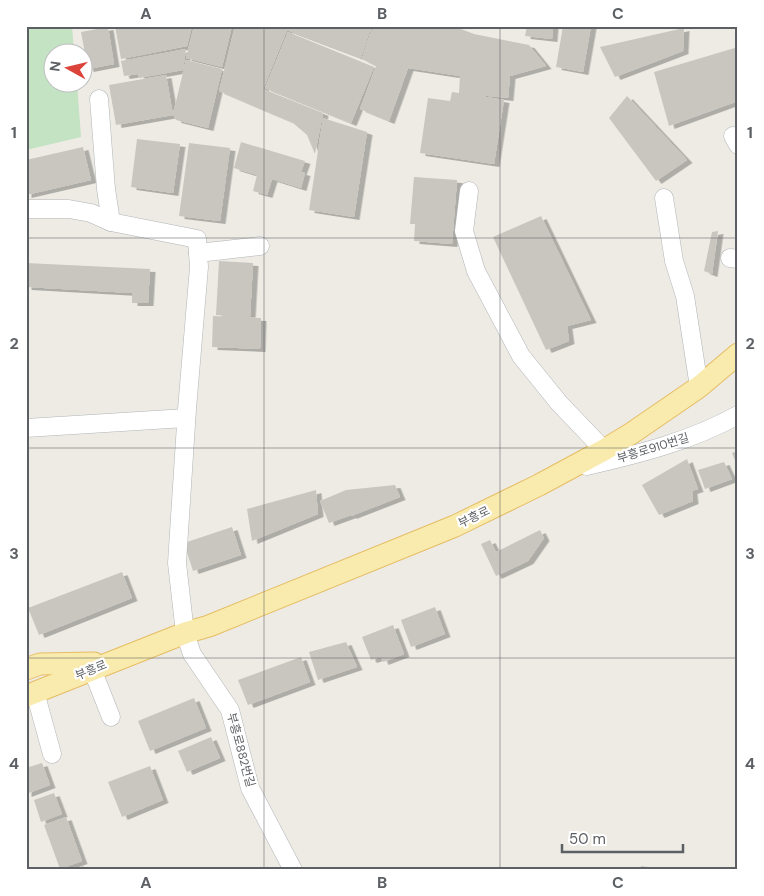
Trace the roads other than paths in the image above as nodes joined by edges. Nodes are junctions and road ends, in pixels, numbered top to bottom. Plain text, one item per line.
1 (99, 99) dead end
2 (470, 191) dead end
3 (664, 198) dead end
4 (26, 209) edge
5 (111, 222) junction
6 (260, 246) dead end
7 (198, 253) junction
8 (738, 354) edge
9 (699, 387) junction
10 (738, 415) edge
11 (186, 418) junction
12 (26, 428) edge
13 (604, 450) junction
14 (564, 472) junction
15 (185, 633) junction
16 (99, 666) junction
17 (26, 669) edge
18 (31, 694) edge
19 (110, 718) dead end
20 (52, 754) dead end
21 (292, 870) edge

1 - 5 street
2 - 13 street
3 - 9 street
4 - 5 street
5 - 7 street
6 - 7 street
7 - 11 street
8 - 9 main road, 부흥로
9 - 13 main road, 부흥로
10 - 14 street, 부흥로910번길
11 - 12 street
11 - 15 street
13 - 14 main road, 부흥로
14 - 15 main road, 부흥로
15 - 16 main road, 부흥로
15 - 21 street, 부흥로882번길
16 - 17 main road
16 - 18 main road, 부흥로
16 - 19 street
18 - 20 street

